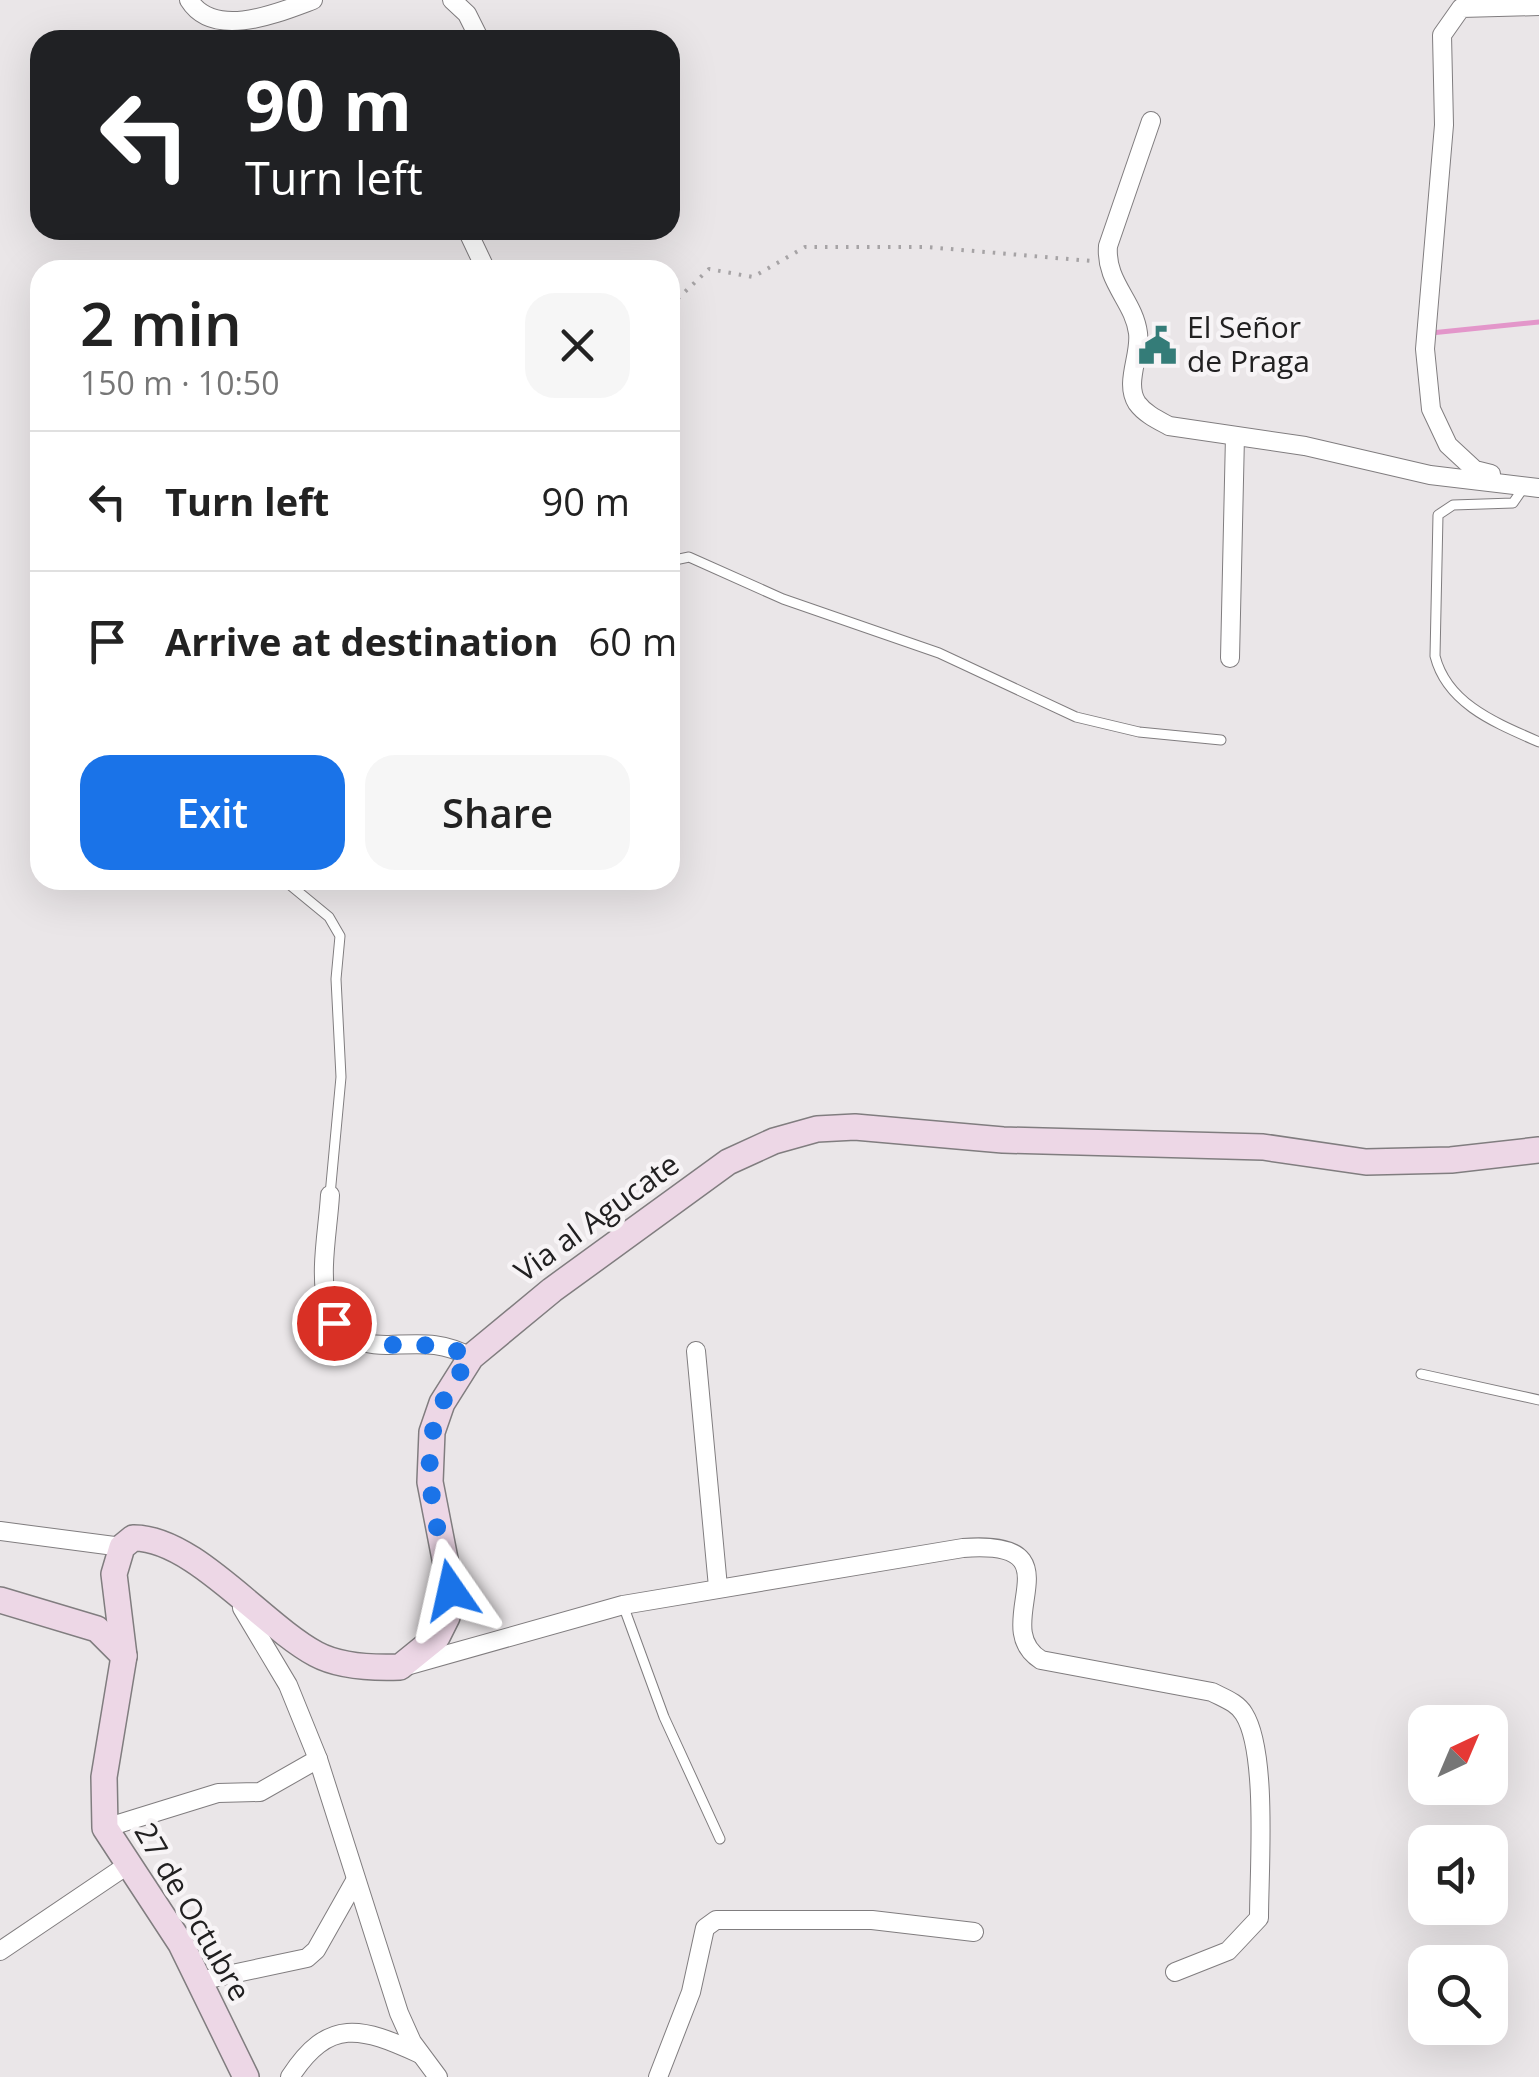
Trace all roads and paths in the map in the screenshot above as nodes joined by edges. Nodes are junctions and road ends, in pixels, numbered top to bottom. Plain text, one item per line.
1 (189, 0) edge
2 (313, 0) edge
3 (452, 0) edge
4 (1539, 6) edge
5 (475, 30) edge
6 (1151, 120) dead end
7 (1107, 263) junction
8 (680, 296) edge
9 (1235, 436) junction
10 (1532, 486) edge
11 (680, 559) edge
12 (1230, 658) dead end
13 (1222, 740) dead end
14 (1539, 742) edge
15 (296, 890) edge
16 (1539, 1150) edge
17 (330, 1194) joint
18 (696, 1351) dead end
19 (470, 1357) junction
20 (1421, 1374) dead end
21 (1539, 1400) edge
22 (0, 1531) edge
23 (122, 1548) junction
24 (222, 1584) junction
25 (718, 1586) junction
26 (0, 1600) edge
27 (623, 1604) junction
28 (124, 1656) junction
29 (400, 1667) junction
30 (318, 1759) junction
31 (105, 1828) junction
32 (720, 1839) dead end
33 (126, 1866) junction
34 (355, 1881) junction
35 (974, 1932) dead end
36 (0, 1950) edge
37 (1175, 1972) dead end
38 (199, 1980) junction
39 (420, 2054) junction
40 (246, 2077) edge
41 (290, 2077) edge
42 (438, 2077) edge
43 (658, 2077) edge

1 - 2 street
3 - 5 street
4 - 10 street
6 - 7 street
7 - 8 path
7 - 9 street
9 - 10 street
9 - 12 street
10 - 14 lane
11 - 13 lane
15 - 17 lane
16 - 19 street, Via al Agucate
17 - 19 street
18 - 25 street
19 - 29 street, Via al Agucate
20 - 21 lane
22 - 23 street
23 - 24 street
23 - 28 street
24 - 29 street
24 - 30 street
25 - 27 street
25 - 37 street
26 - 28 street
27 - 29 street
27 - 32 lane
28 - 31 street, 27 de Octubre
30 - 31 street
30 - 34 street
31 - 33 street, 27 de Octubre
33 - 36 street
33 - 38 street, 27 de Octubre
34 - 38 street
34 - 39 street
35 - 43 street
38 - 40 street, 27 de Octubre
39 - 41 street
39 - 42 street

